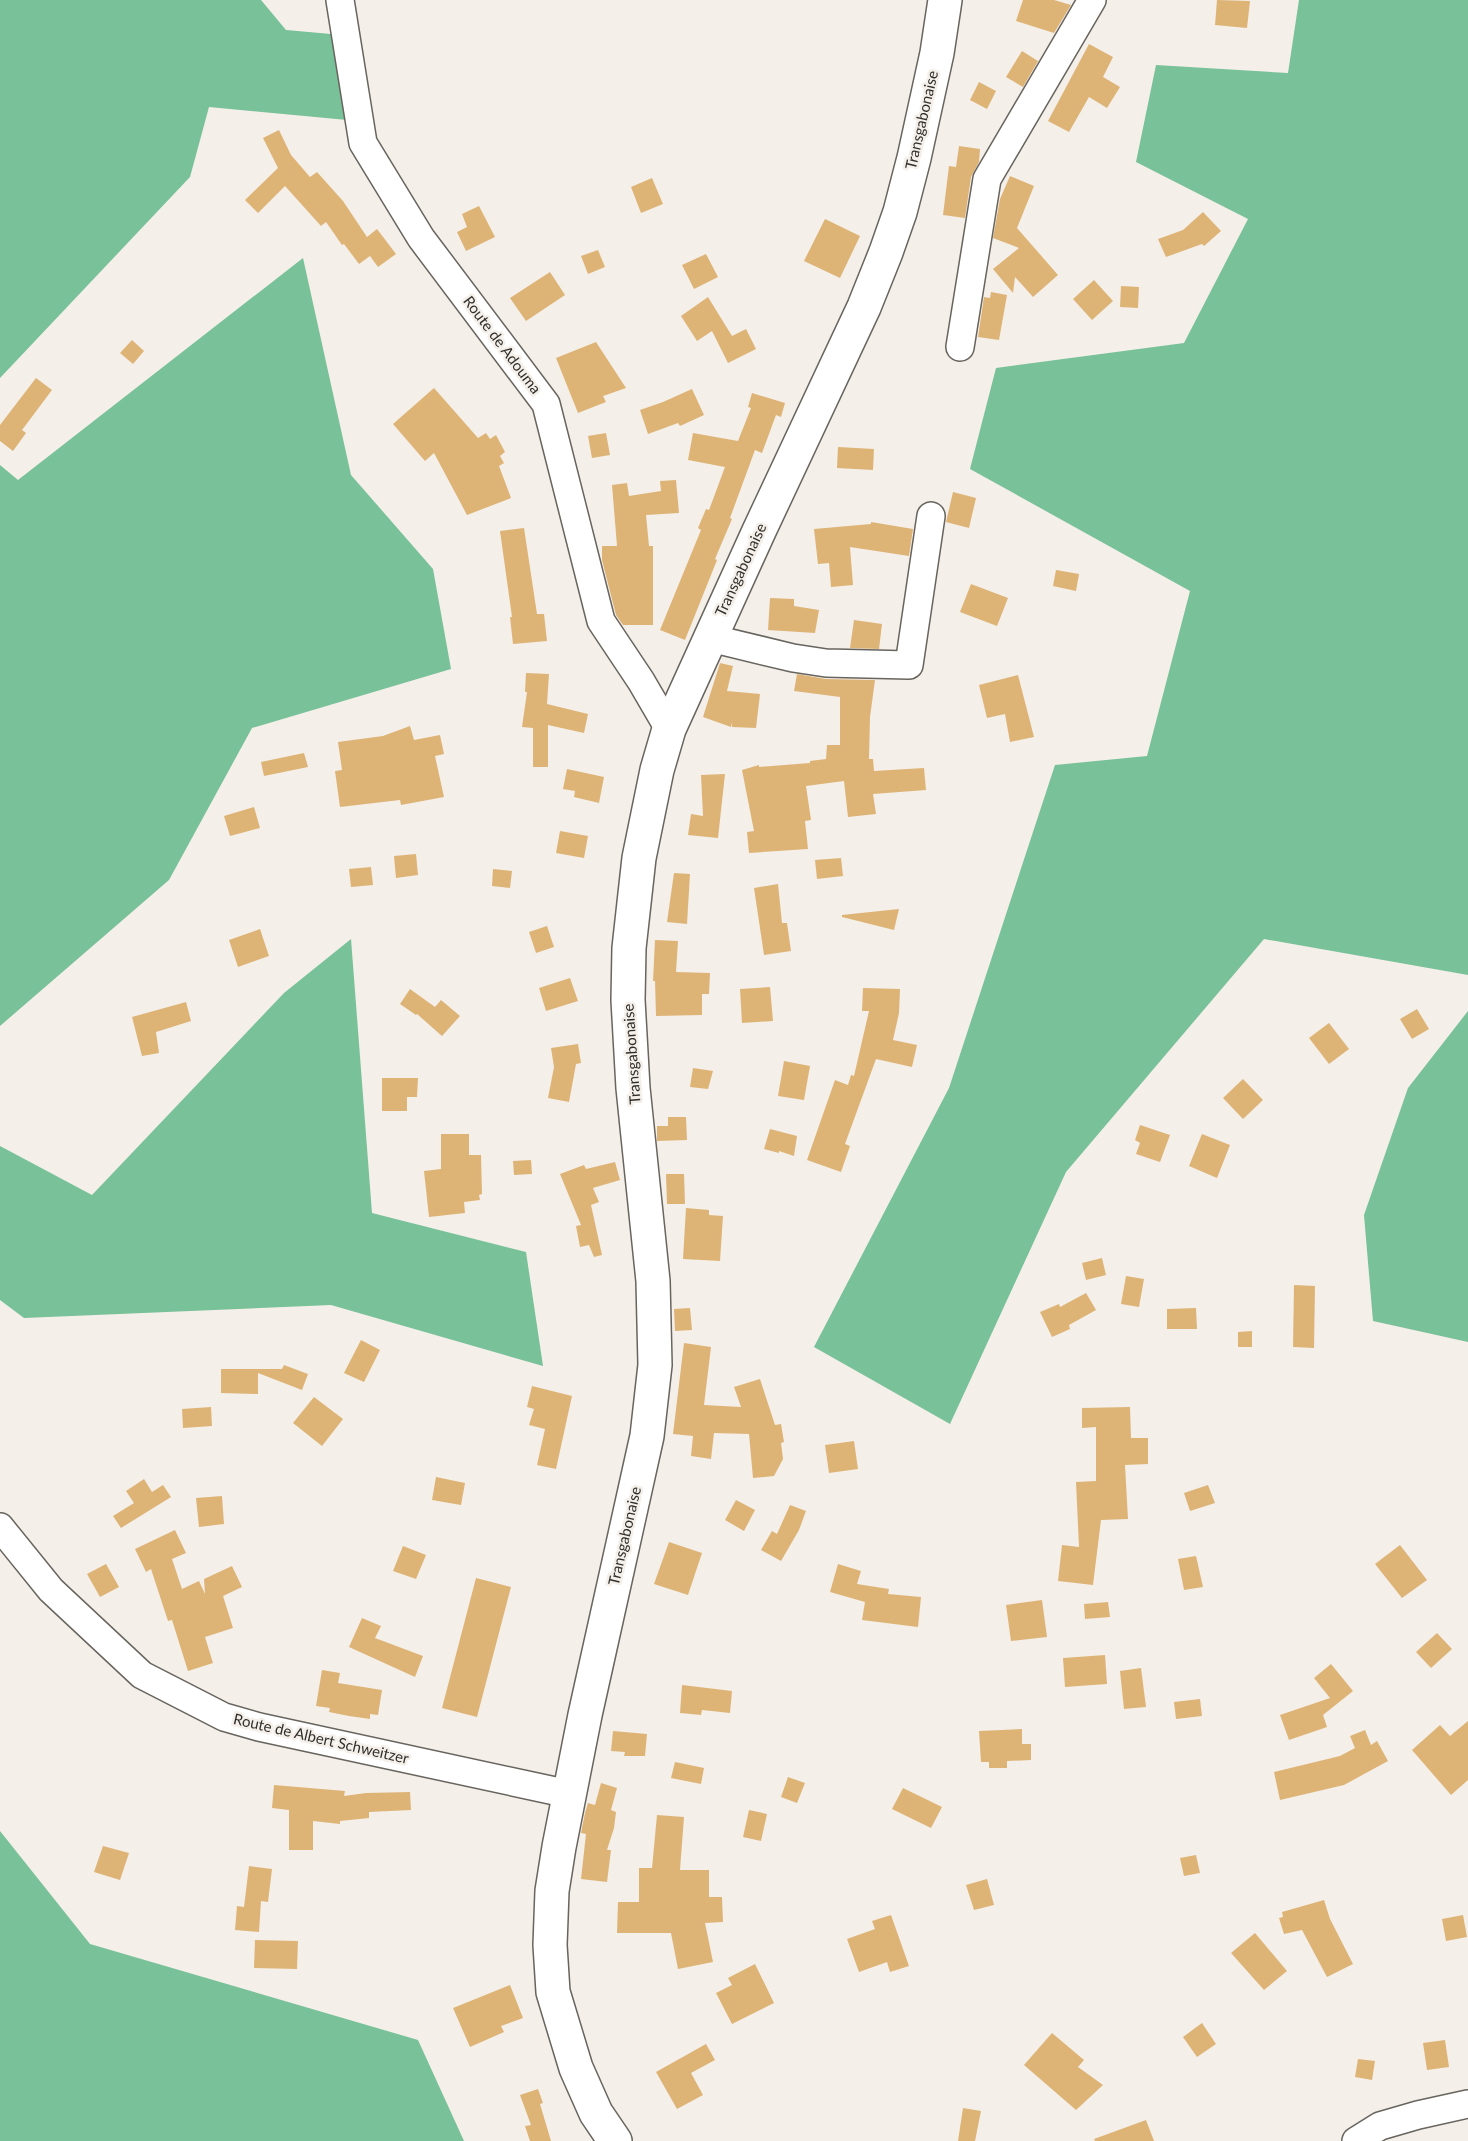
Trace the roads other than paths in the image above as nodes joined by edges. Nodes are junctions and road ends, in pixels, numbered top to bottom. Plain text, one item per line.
1 (340, 0) edge
2 (945, 0) edge
3 (1092, 0) edge
4 (960, 347) dead end
5 (931, 516) dead end
6 (710, 638) junction
7 (669, 729) junction
8 (0, 1527) edge
9 (569, 1794) junction
10 (1468, 2104) edge
11 (615, 2141) edge
12 (1356, 2141) edge

1 - 7 street, Route de Adouma
2 - 6 highway, Transgabonaise
3 - 4 street
5 - 6 street
6 - 7 highway, Transgabonaise
7 - 9 highway, Transgabonaise
8 - 9 street, Route de Albert Schweitzer
9 - 11 highway, Transgabonaise
10 - 12 street

